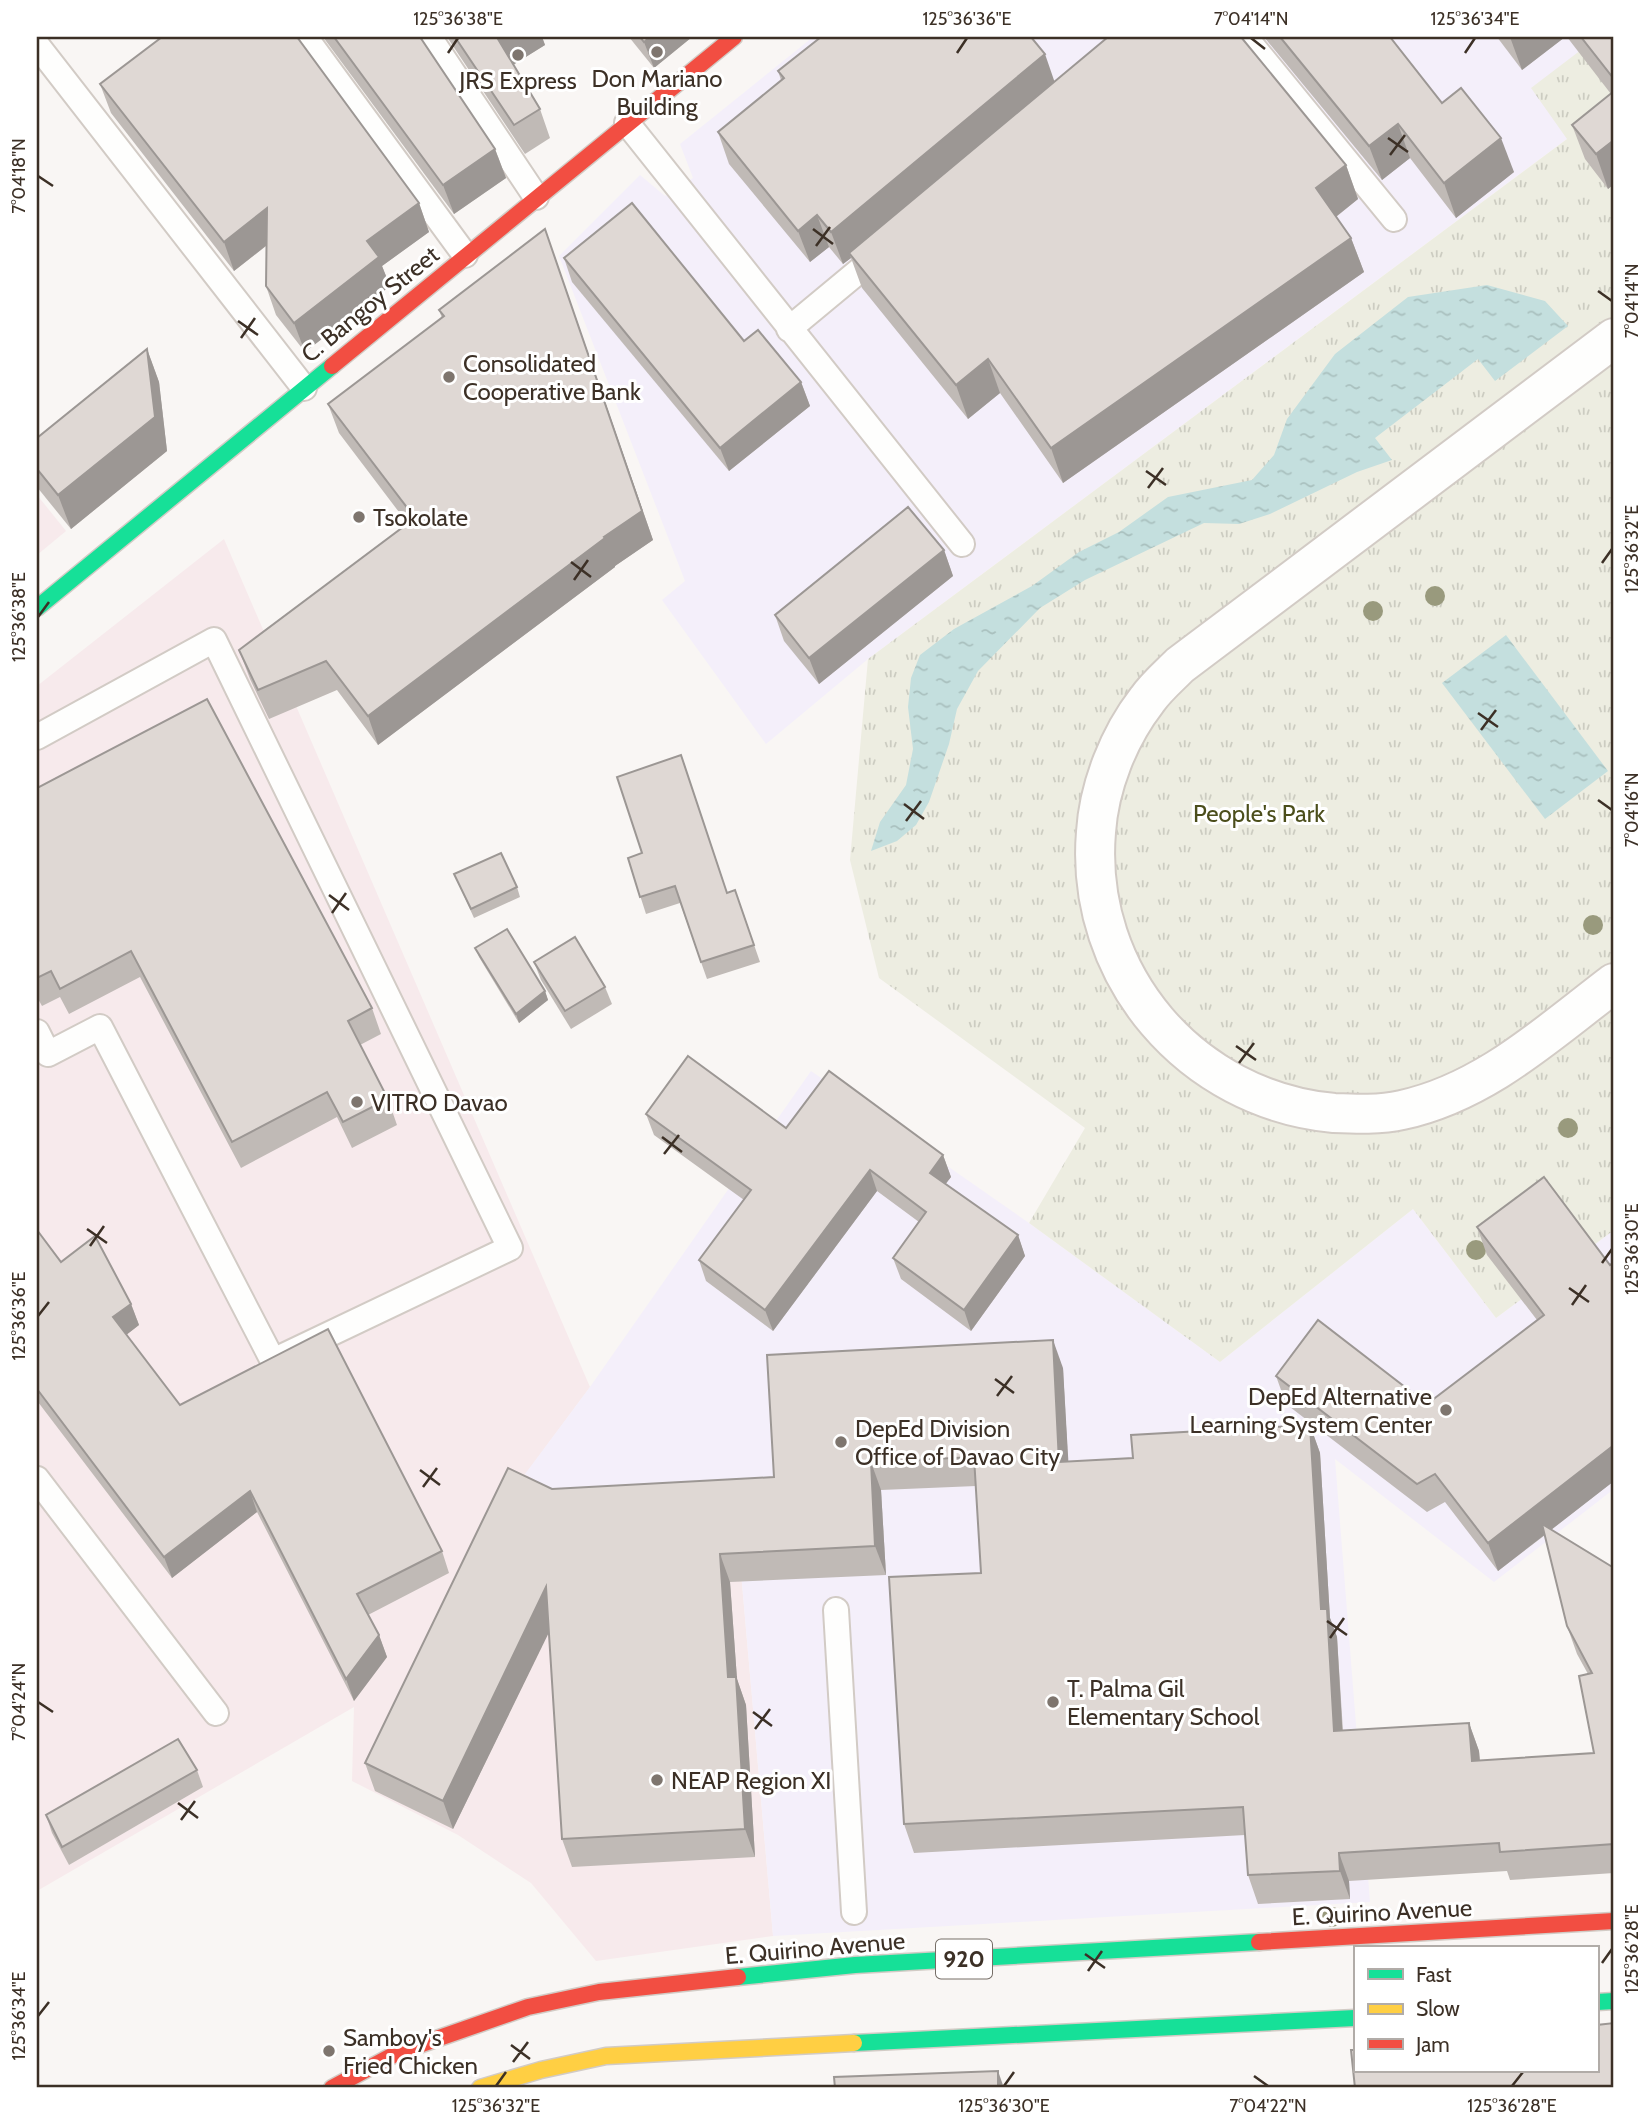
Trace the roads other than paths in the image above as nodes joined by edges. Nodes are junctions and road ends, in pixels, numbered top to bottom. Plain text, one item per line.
1 (304, 37) edge
2 (429, 37) edge
3 (734, 37) edge
4 (1245, 37) edge
5 (37, 45) edge
6 (627, 123) junction
7 (536, 197) junction
8 (1394, 219) dead end
9 (906, 232) edge
10 (465, 255) junction
11 (789, 329) junction
12 (1614, 338) edge
13 (304, 388) junction
14 (962, 544) dead end
15 (37, 608) edge
16 (37, 737) edge
17 (1614, 983) edge
18 (37, 1032) edge
19 (37, 1479) edge
20 (836, 1610) dead end
21 (216, 1713) dead end
22 (854, 1912) dead end
23 (1614, 1921) edge
24 (1354, 2018) edge
25 (332, 2088) edge
26 (480, 2088) edge

1 - 10 lane
2 - 7 lane
3 - 6 main road, C. Bangoy Street
4 - 8 lane
5 - 13 lane
6 - 7 main road, C. Bangoy Street
6 - 11 lane
7 - 10 main road, C. Bangoy Street
9 - 11 lane
10 - 13 main road, C. Bangoy Street
11 - 14 lane
12 - 17 street
13 - 15 main road, C. Bangoy Street
16 - 18 lane
19 - 21 lane
20 - 22 lane
23 - 25 main road, E. Quirino Avenue / 920
24 - 26 main road

